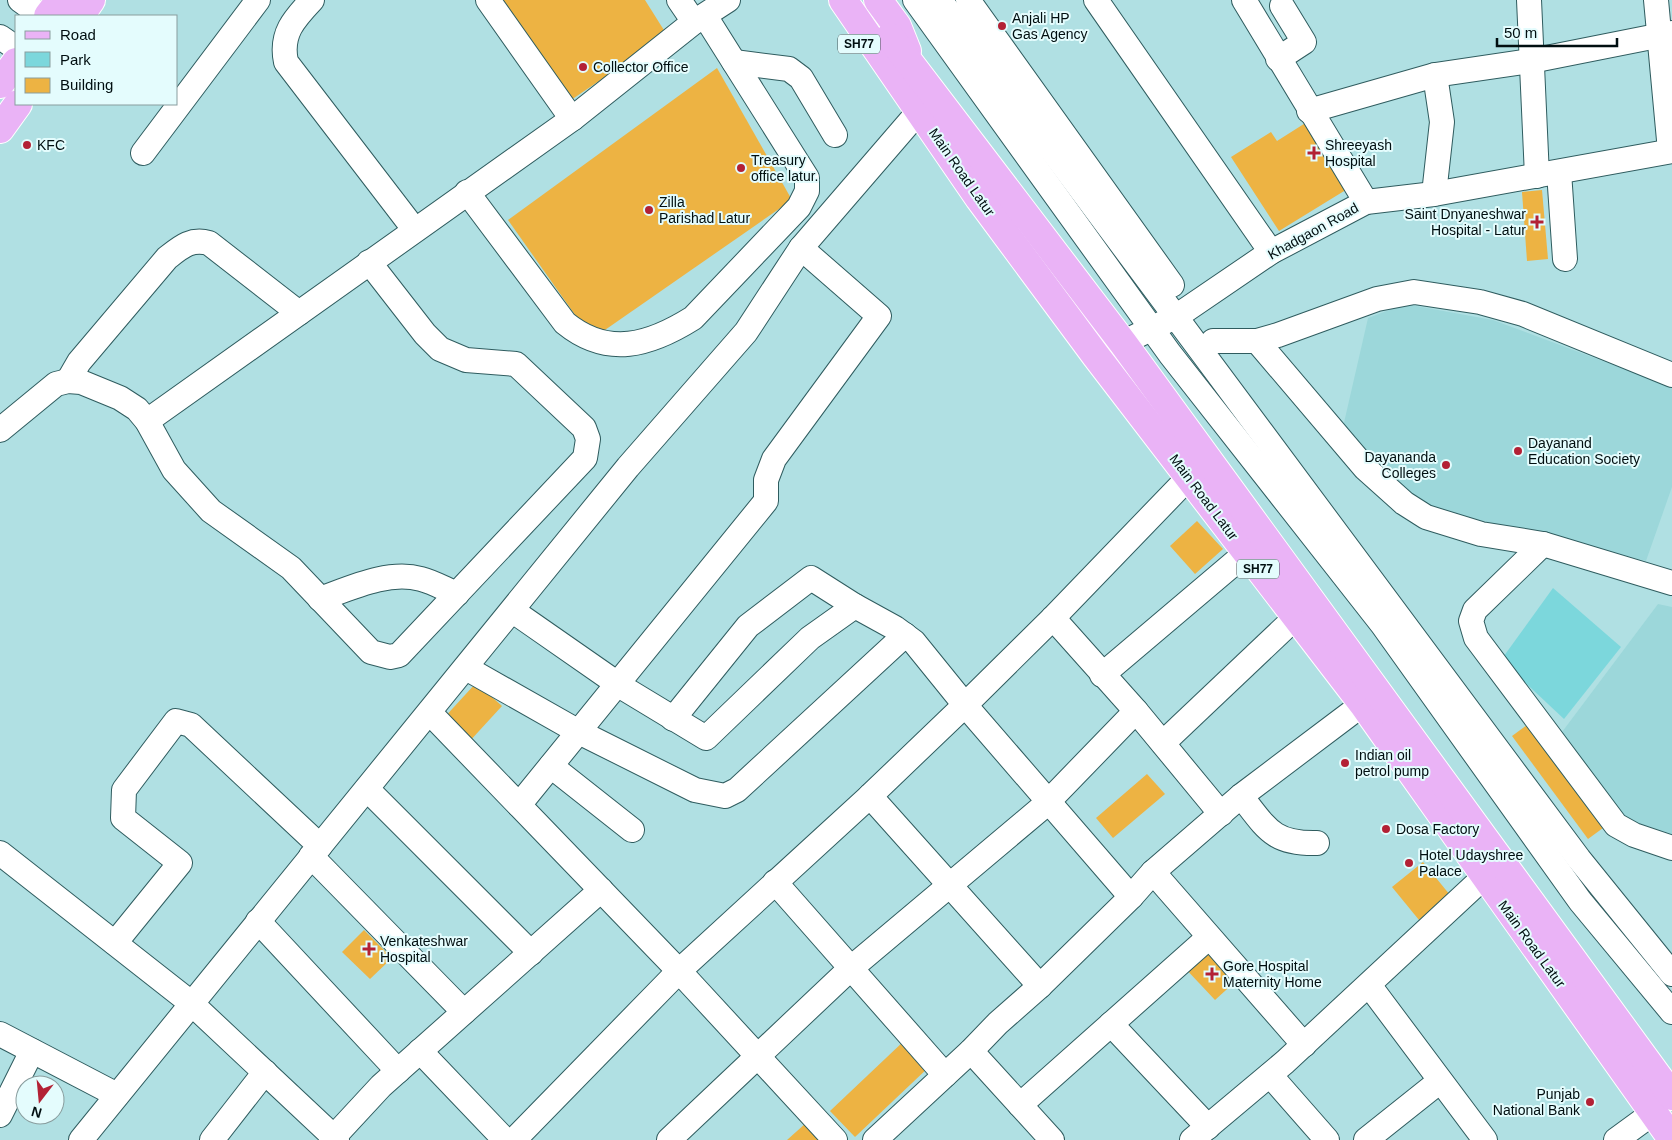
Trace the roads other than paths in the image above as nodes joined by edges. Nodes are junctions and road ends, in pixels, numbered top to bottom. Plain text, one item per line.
1 (20, 0) edge
2 (60, 0) edge
3 (91, 0) edge
4 (258, 0) edge
5 (312, 0) edge
6 (488, 0) edge
7 (679, 0) edge
8 (728, 0) edge
9 (827, 0) edge
10 (843, 0) edge
11 (862, 0) edge
12 (878, 0) edge
13 (915, 0) edge
14 (940, 0) edge
15 (968, 0) edge
16 (1096, 0) edge
17 (1529, 0) edge
18 (1656, 0) edge
19 (1289, 3) edge
20 (1249, 9) edge
21 (41, 15) edge
22 (49, 15) edge
23 (81, 15) edge
24 (699, 19) junction
25 (1665, 34) edge
26 (0, 38) edge
27 (15, 47) edge
28 (1278, 59) junction
29 (1531, 61) junction
30 (734, 62) junction
31 (15, 63) edge
32 (906, 74) junction
33 (1435, 75) junction
34 (0, 84) edge
35 (17, 105) edge
36 (920, 110) junction
37 (1309, 110) junction
38 (572, 119) junction
39 (0, 129) edge
40 (835, 135) dead end
41 (1671, 151) edge
42 (143, 153) dead end
43 (1548, 174) junction
44 (467, 192) junction
45 (1434, 194) junction
46 (1366, 202) junction
47 (414, 229) junction
48 (801, 248) junction
49 (1271, 252) junction
50 (1565, 259) dead end
51 (369, 262) junction
52 (1183, 312) junction
53 (299, 313) junction
54 (1151, 329) junction
55 (1213, 341) junction
56 (1257, 341) junction
57 (1123, 342) junction
58 (1096, 356) junction
59 (1672, 375) edge
60 (68, 380) junction
61 (147, 421) junction
62 (0, 430) edge
63 (1189, 477) junction
64 (1542, 544) junction
65 (1246, 553) junction
66 (1672, 584) edge
67 (457, 594) junction
68 (320, 599) junction
69 (855, 606) junction
70 (513, 610) junction
71 (1296, 617) junction
72 (1053, 618) junction
73 (905, 635) junction
74 (466, 668) junction
75 (1102, 674) junction
76 (618, 684) junction
77 (1363, 704) junction
78 (965, 705) junction
79 (1136, 711) junction
80 (430, 712) junction
81 (673, 719) junction
82 (579, 732) junction
83 (1163, 743) junction
84 (551, 766) junction
85 (367, 789) junction
86 (870, 796) junction
87 (1242, 796) junction
88 (1048, 801) junction
89 (520, 806) junction
90 (1221, 814) junction
91 (632, 830) dead end
92 (1317, 843) dead end
93 (1672, 848) edge
94 (316, 851) junction
95 (0, 853) edge
96 (1579, 859) junction
97 (1153, 872) junction
98 (1559, 872) junction
99 (1484, 877) junction
100 (775, 882) junction
101 (950, 885) junction
102 (601, 890) junction
103 (1131, 897) junction
104 (258, 921) junction
105 (1208, 938) junction
106 (115, 943) junction
107 (531, 953) junction
108 (1672, 958) edge
109 (851, 968) junction
110 (679, 971) junction
111 (1672, 974) edge
112 (1369, 985) junction
113 (1040, 986) junction
114 (190, 1003) junction
115 (464, 1012) junction
116 (1672, 1012) edge
117 (1111, 1024) junction
118 (0, 1034) edge
119 (1304, 1045) junction
120 (32, 1051) junction
121 (420, 1051) junction
122 (971, 1051) junction
123 (757, 1056) junction
124 (398, 1071) junction
125 (265, 1072) junction
126 (945, 1075) junction
127 (1270, 1075) junction
128 (1440, 1081) junction
129 (117, 1095) junction
130 (1020, 1104) junction
131 (1662, 1104) edge
132 (0, 1115) edge
133 (1200, 1134) edge
134 (886, 1137) edge
135 (334, 1139) edge
136 (1672, 1139) edge
137 (81, 1140) edge
138 (212, 1140) edge
139 (505, 1140) edge
140 (514, 1140) edge
141 (669, 1140) edge
142 (835, 1140) edge
143 (1052, 1140) edge
144 (1327, 1140) edge
145 (1366, 1140) edge
146 (1485, 1140) edge
147 (1616, 1140) edge

1 - 21 street
2 - 22 main road
3 - 23 main road
4 - 42 street
5 - 47 street
6 - 38 street
7 - 24 street
8 - 24 street
9 - 32 main road, SH77
10 - 32 main road, Main Road Latur / SH77
11 - 32 main road, Main Road Latur / SH77
12 - 32 main road, SH77
13 - 54 street
14 - 52 street
15 - 52 street
16 - 49 street
17 - 29 street
18 - 25 street
19 - 20 street
19 - 28 street
20 - 28 street
24 - 30 street
24 - 38 street
25 - 29 street
25 - 41 street
26 - 27 street
28 - 37 street
29 - 33 street
29 - 43 street
30 - 40 street
30 - 44 street
31 - 34 main road
32 - 36 main road, Main Road Latur / SH77
32 - 57 main road, Main Road Latur / SH77
33 - 37 street
33 - 45 street
35 - 39 main road
36 - 48 street
36 - 58 main road, Main Road Latur / SH77
37 - 46 street
38 - 44 street
41 - 43 street, Khadgaon Road
43 - 45 street, Khadgaon Road
43 - 50 street
44 - 47 street
45 - 46 street, Khadgaon Road
46 - 49 street, Khadgaon Road
47 - 51 street
48 - 70 street
48 - 76 street
49 - 52 street, Khadgaon Road
51 - 53 street
51 - 67 street
52 - 54 street, Khadgaon Road
52 - 55 street
52 - 96 street
53 - 60 street
53 - 61 street
54 - 57 street, Khadgaon Road
54 - 98 street
55 - 56 street
55 - 108 street
56 - 59 street
56 - 64 street
57 - 58 street, Khadgaon Road
57 - 131 main road, Main Road Latur / SH77
58 - 63 main road, Main Road Latur / SH77
60 - 61 street
60 - 62 street
61 - 68 street
63 - 65 main road, Main Road Latur / SH77
63 - 72 street
64 - 66 street
64 - 93 street
65 - 71 main road, Main Road Latur / SH77
65 - 75 street
67 - 68 street
67 - 68 street
69 - 73 street
69 - 81 street
69 - 81 street
70 - 74 street
70 - 76 street
71 - 77 main road, Main Road Latur / SH77
71 - 83 street
72 - 75 street
72 - 78 street
73 - 78 street
73 - 82 street
74 - 80 street
74 - 82 street
75 - 79 street
76 - 81 street
76 - 82 street
77 - 87 street
77 - 99 main road, Main Road Latur / SH77
78 - 86 street
78 - 88 street
79 - 83 street
79 - 88 street
80 - 85 street
80 - 89 street
82 - 84 street
83 - 90 street
84 - 89 street
84 - 91 street
85 - 94 street
85 - 107 street
86 - 100 street
86 - 101 street
87 - 90 street
87 - 92 street
88 - 101 street
88 - 103 street
89 - 102 street
90 - 97 street
94 - 104 street
94 - 106 street
94 - 115 street
95 - 106 street
96 - 98 street
96 - 111 street
97 - 103 street
97 - 105 street
98 - 116 street
99 - 112 street
99 - 131 main road, Main Road Latur / SH77
100 - 109 street
100 - 110 street
101 - 109 street
101 - 113 street
102 - 107 street
102 - 110 street
103 - 113 street
104 - 114 street
104 - 124 street
105 - 117 street
105 - 119 street
106 - 114 street
107 - 115 street
109 - 123 street
109 - 126 street
110 - 123 street
110 - 140 street
112 - 119 street
112 - 128 street
113 - 122 street
114 - 125 street
114 - 129 street
115 - 121 street
117 - 130 street
117 - 133 street
118 - 120 street
119 - 127 street
120 - 129 street
120 - 132 street
121 - 124 street
121 - 139 street
122 - 126 street
122 - 130 street
123 - 141 street
123 - 142 street
124 - 135 street
125 - 135 street
125 - 138 street
126 - 134 street
127 - 133 street
127 - 144 street
128 - 145 street
128 - 146 street
129 - 137 street
130 - 143 street
131 - 136 main road, Main Road Latur / SH77
131 - 147 street

